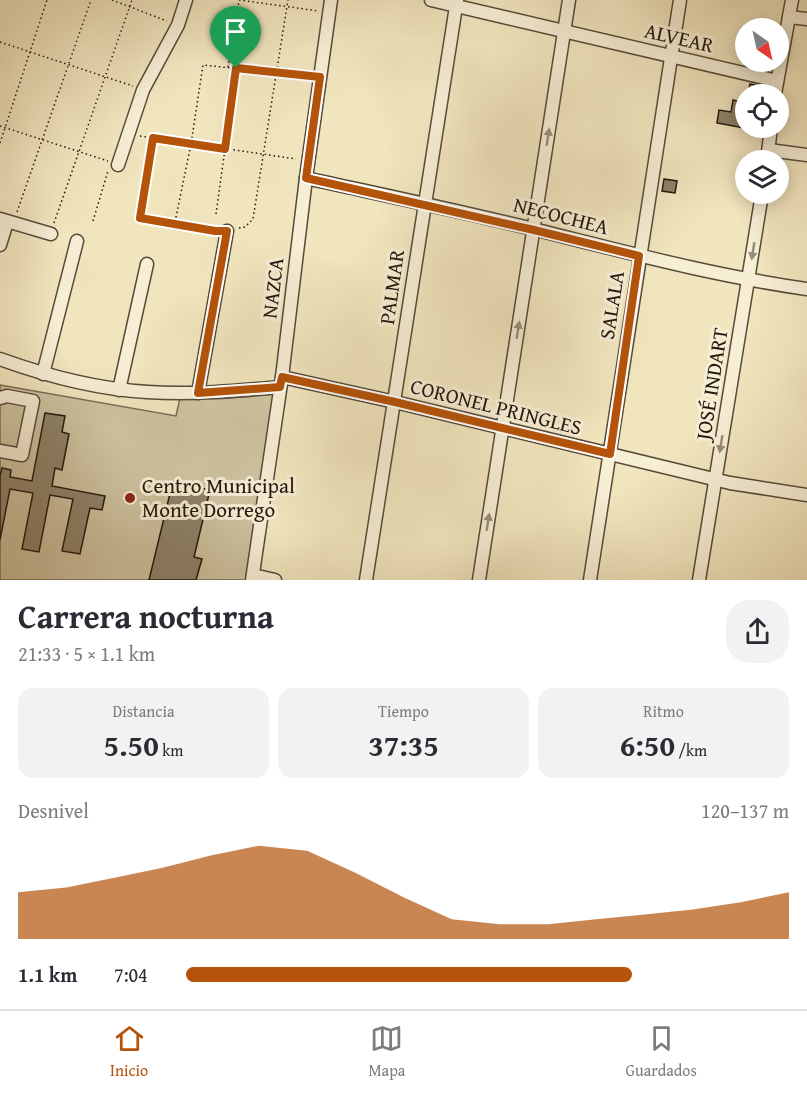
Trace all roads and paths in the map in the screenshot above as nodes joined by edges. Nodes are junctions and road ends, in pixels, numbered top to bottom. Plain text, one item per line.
1 (47, 0) edge
2 (91, 0) edge
3 (112, 0) edge
4 (132, 0) edge
5 (186, 0) edge
6 (239, 0) edge
7 (288, 0) edge
8 (431, 0) edge
9 (569, 0) edge
10 (680, 0) edge
11 (792, 0) edge
12 (457, 3) edge
13 (130, 6) junction
14 (330, 6) edge
15 (287, 7) junction
16 (789, 17) junction
17 (807, 19) edge
18 (178, 25) junction
19 (564, 31) junction
20 (0, 42) edge
21 (30, 52) junction
22 (672, 56) junction
23 (68, 65) junction
24 (228, 67) junction
25 (236, 68) junction
26 (277, 72) junction
27 (105, 77) junction
28 (320, 77) junction
29 (777, 81) junction
30 (777, 84) edge
31 (143, 90) junction
32 (0, 126) edge
33 (5, 128) junction
34 (128, 135) junction
35 (153, 138) junction
36 (42, 140) junction
37 (0, 143) edge
38 (191, 144) junction
39 (225, 149) junction
40 (79, 152) junction
41 (264, 154) junction
42 (789, 155) edge
43 (807, 155) edge
44 (309, 161) junction
45 (114, 164) junction
46 (306, 178) junction
47 (424, 204) junction
48 (760, 204) edge
49 (216, 214) dead end
50 (7, 221) edge
51 (93, 221) dead end
52 (175, 223) dead end
53 (534, 230) junction
54 (227, 231) junction
55 (51, 234) joint
56 (77, 242) dead end
57 (0, 245) edge
58 (639, 256) junction
59 (147, 264) dead end
60 (748, 280) junction
61 (807, 289) edge
62 (0, 359) edge
63 (43, 374) junction
64 (281, 382) junction
65 (120, 390) junction
66 (198, 393) junction
67 (0, 398) edge
68 (395, 402) junction
69 (503, 428) junction
70 (0, 451) edge
71 (610, 454) junction
72 (716, 479) junction
73 (807, 495) edge
74 (253, 577) edge
75 (275, 580) edge
76 (366, 580) edge
77 (479, 580) edge
78 (590, 580) edge
79 (699, 580) edge

1 - 21 path
2 - 23 path
3 - 13 path
4 - 13 path
5 - 18 street
6 - 15 path
6 - 24 path
7 - 15 path
8 - 12 street, ALVEAR
9 - 19 street
10 - 22 street, SALALA
11 - 16 street
12 - 19 street, ALVEAR
12 - 47 street, PALMAR
13 - 18 path
13 - 27 path
14 - 15 path
14 - 28 street, NAZCA
15 - 26 path
16 - 17 street
16 - 29 street
18 - 31 street
19 - 22 street, ALVEAR
53 -> 19 street
20 - 21 path
21 - 23 path
21 - 33 path
22 - 29 street, ALVEAR
22 - 58 street, SALALA
23 - 27 path
23 - 36 path
24 - 25 path
24 - 38 path
25 - 26 path
25 - 39 path
26 - 28 path
26 - 41 path
27 - 31 path
27 - 40 path
28 - 44 street, NAZCA
29 - 30 street
31 - 34 street
32 - 33 path
33 - 36 path
33 - 37 path
34 - 35 path
34 - 45 street
35 - 38 path
35 - 54 path
36 - 40 path
36 - 50 path
38 - 39 path
38 - 52 path
39 - 41 path
39 - 49 path
40 - 45 path
40 - 55 path
41 - 44 path
41 - 54 path
42 - 43 street
44 - 46 street, NAZCA
45 - 51 path
46 - 47 street, NECOCHEA
46 - 64 street, NAZCA
47 - 53 street, NECOCHEA
47 - 68 street, PALMAR
48 -> 60 street, JOSÉ INDART
50 - 55 street
50 - 57 street
53 - 58 street, NECOCHEA
69 -> 53 street
54 - 66 street
56 - 63 street
58 - 60 street, NECOCHEA
58 - 71 street, SALALA
59 - 65 street
60 - 61 street, NECOCHEA
60 -> 72 street, JOSÉ INDART
62 - 63 street, CORONEL PRINGLES
63 - 65 street, CORONEL PRINGLES
64 - 66 street, CORONEL PRINGLES
64 - 68 street, CORONEL PRINGLES
64 - 74 street, NAZCA
65 - 66 street, CORONEL PRINGLES
67 - 70 street
68 - 69 street, CORONEL PRINGLES
68 - 76 street, PALMAR
69 - 71 street, CORONEL PRINGLES
77 -> 69 street
71 - 72 street, CORONEL PRINGLES
71 - 78 street, SALALA
72 - 73 street, CORONEL PRINGLES
72 - 79 street, JOSÉ INDART
74 - 75 street

